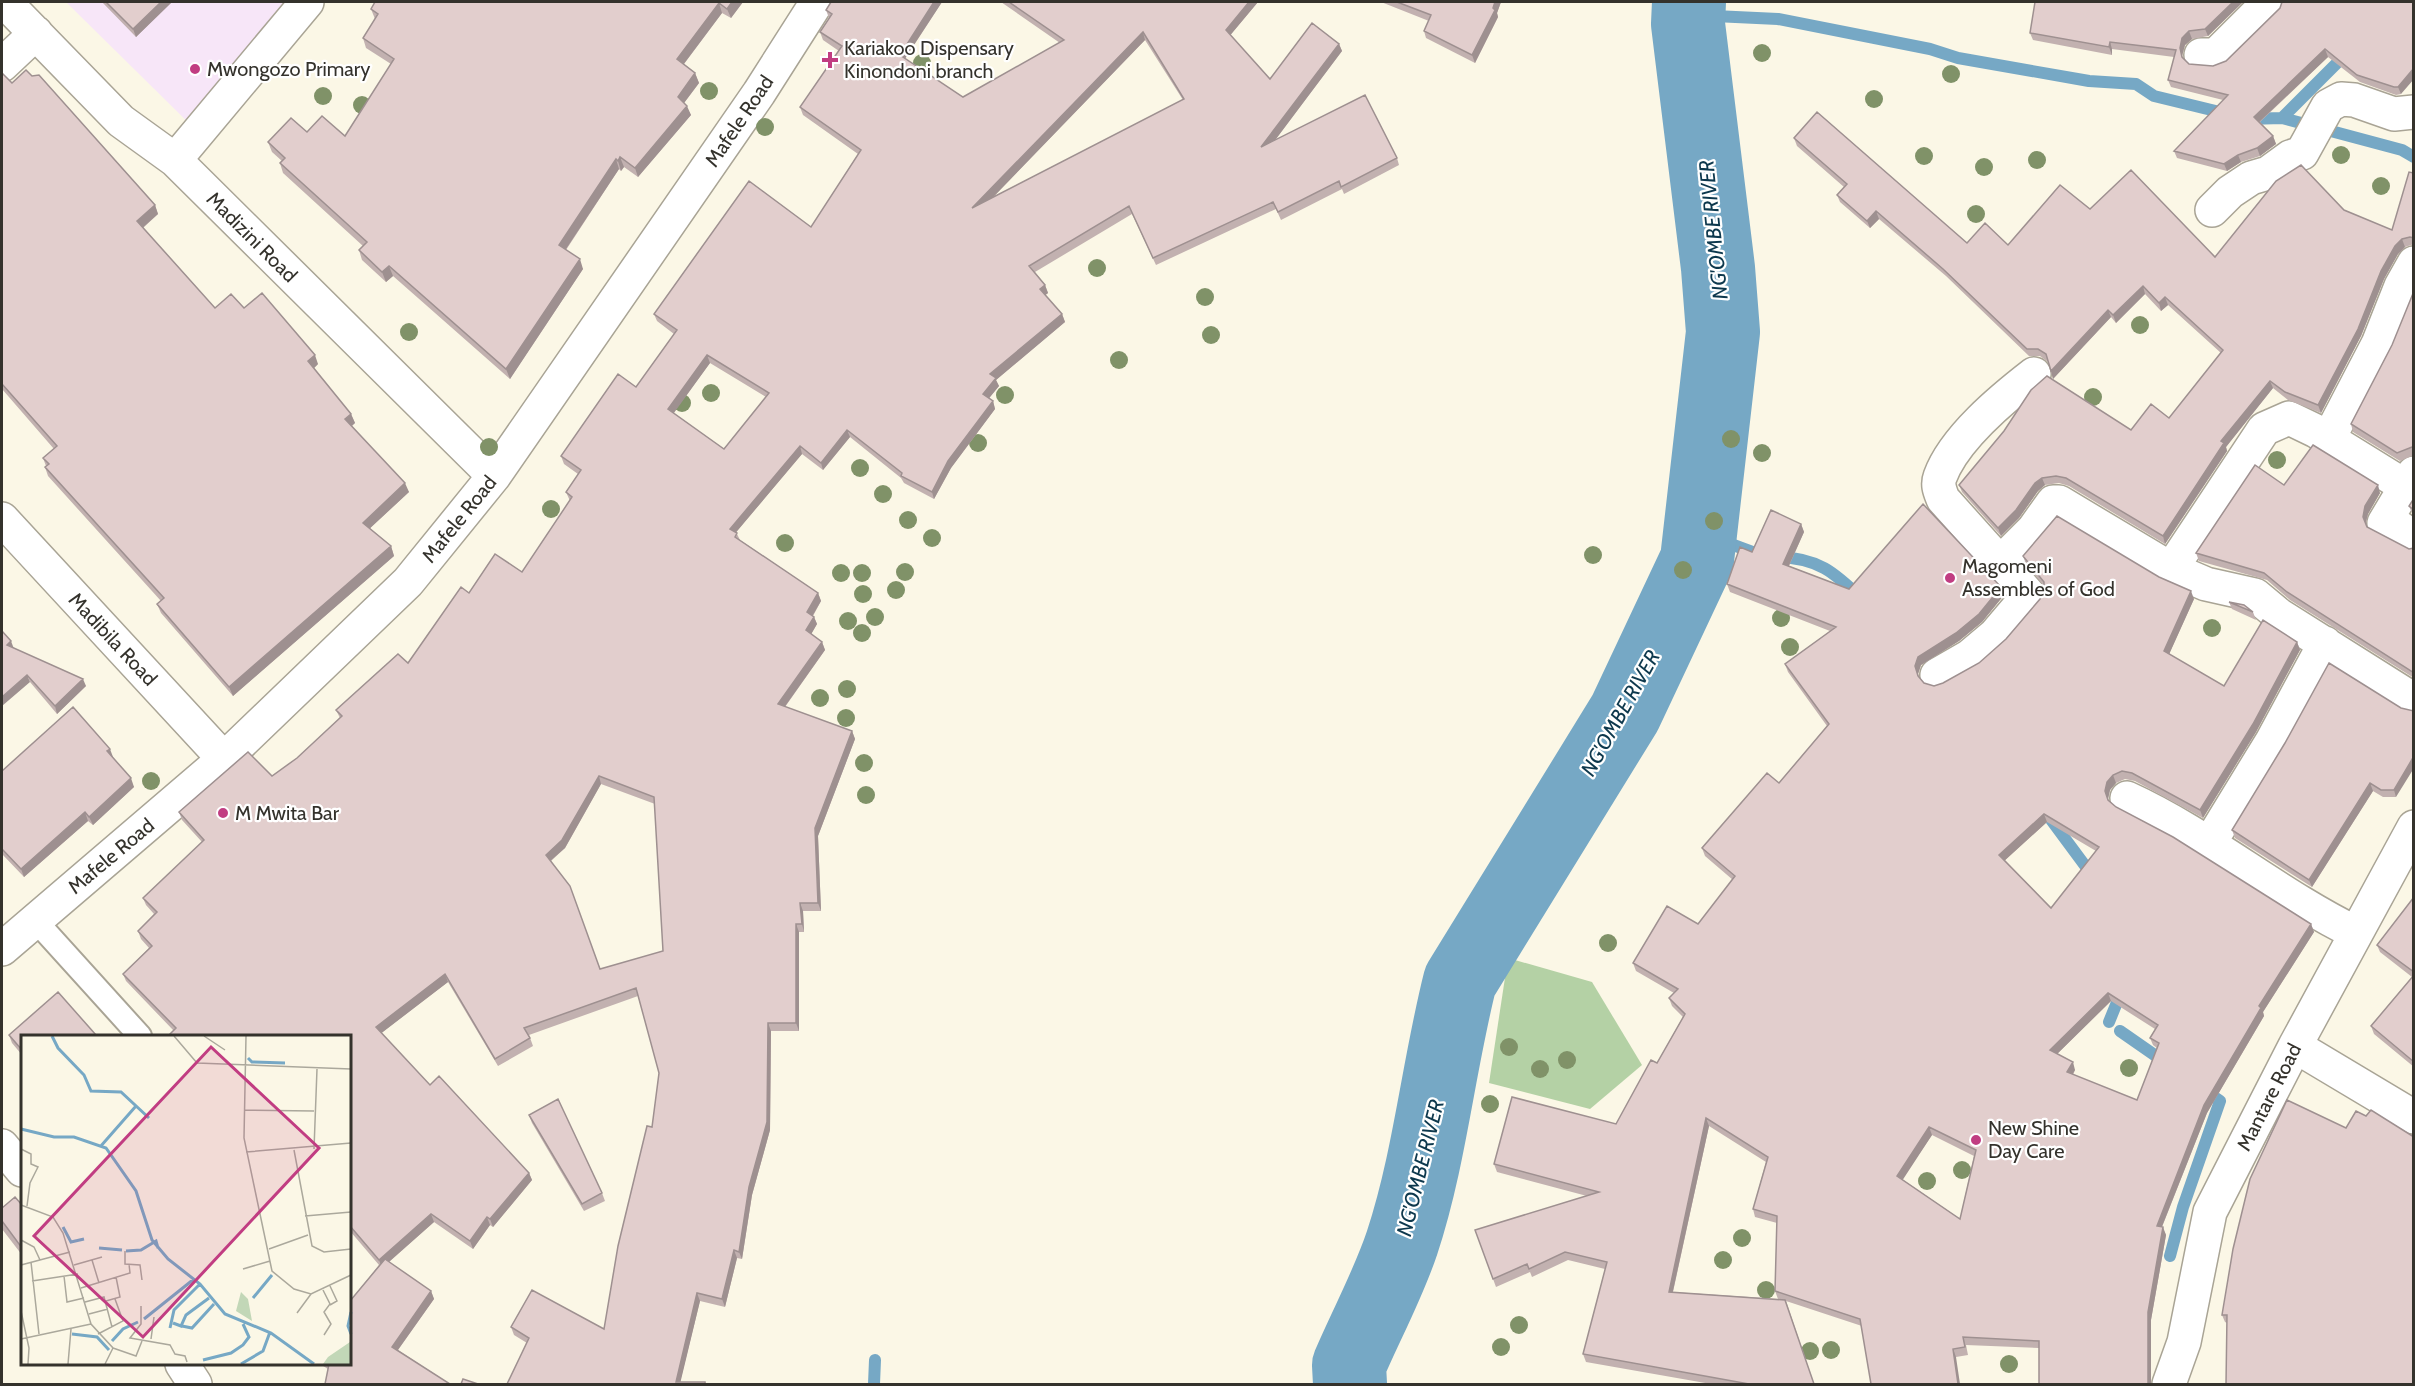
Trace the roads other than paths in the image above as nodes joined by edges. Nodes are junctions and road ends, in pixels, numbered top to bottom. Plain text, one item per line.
1 (5, 2) edge
2 (306, 2) edge
3 (817, 2) edge
4 (2269, 2) edge
5 (36, 33) junction
6 (2201, 55) dead end
7 (2, 65) edge
8 (2414, 112) edge
9 (175, 160) junction
10 (2212, 210) dead end
11 (2414, 263) edge
12 (2034, 374) dead end
13 (2329, 438) junction
14 (494, 476) junction
15 (2409, 480) edge
16 (2, 519) edge
17 (2414, 538) edge
18 (2000, 563) junction
19 (2171, 569) junction
20 (2325, 643) junction
21 (1937, 675) dead end
22 (2414, 700) edge
23 (224, 759) junction
24 (2127, 798) dead end
25 (2209, 844) junction
26 (2409, 845) edge
27 (35, 920) junction
28 (2356, 933) junction
29 (2, 949) edge
30 (139, 1035) edge
31 (2295, 1046) junction
32 (2414, 1117) edge
33 (2, 1146) edge
34 (21, 1169) edge
35 (183, 1365) edge
36 (195, 1384) edge
37 (2169, 1384) edge

1 - 5 street, Madizini Road
2 - 9 street
3 - 14 street, Mafele Road
4 - 6 street
5 - 7 street
5 - 9 street, Madizini Road
8 - 10 street
9 - 14 street, Madizini Road
11 - 13 street
12 - 18 street
13 - 15 street
13 - 19 street
14 - 23 street, Mafele Road
15 - 17 street
16 - 23 street, Madibila Road
18 - 19 street
18 - 21 street
19 - 20 street
20 - 22 street
20 - 25 street
23 - 27 street, Mafele Road
24 - 25 street
25 - 28 street
26 - 28 street, Mantare Road
27 - 29 street, Mafele Road
27 - 30 lane
28 - 31 street, Mantare Road
31 - 32 street
31 - 37 street, Mantare Road
33 - 34 street
35 - 36 street

